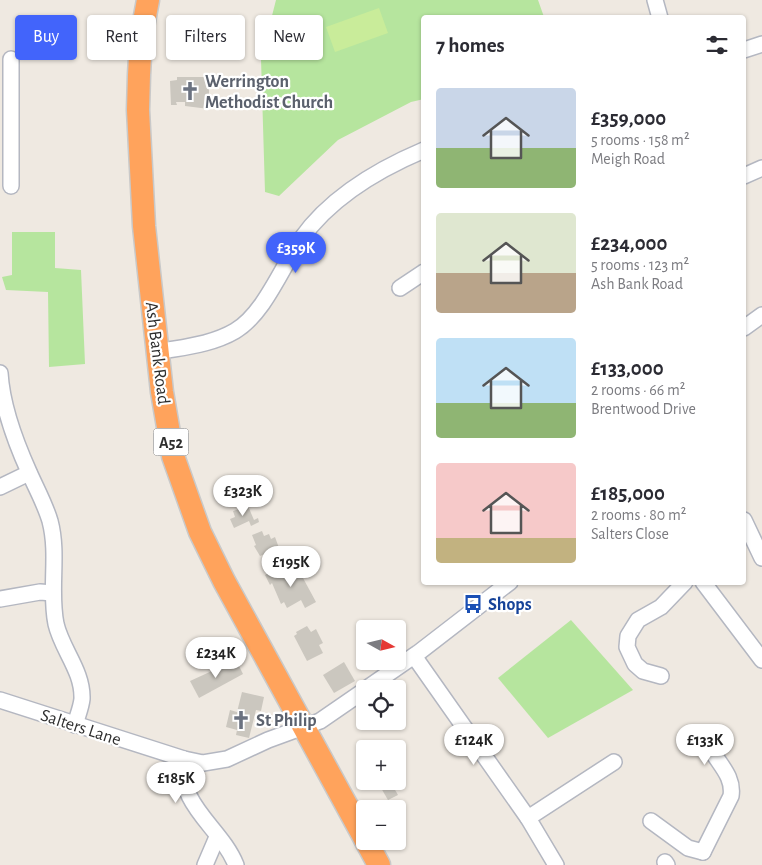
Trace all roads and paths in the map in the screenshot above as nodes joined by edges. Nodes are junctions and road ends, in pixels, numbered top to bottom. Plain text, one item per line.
1 (148, 0) edge
2 (655, 0) edge
3 (659, 15) edge
4 (762, 44) edge
5 (746, 49) edge
6 (11, 59) dead end
7 (5, 141) edge
8 (421, 152) edge
9 (762, 168) edge
10 (746, 175) edge
11 (11, 186) dead end
12 (421, 274) edge
13 (400, 288) dead end
14 (754, 321) edge
15 (762, 333) edge
16 (157, 352) junction
17 (0, 381) edge
18 (29, 473) junction
19 (0, 487) edge
20 (746, 524) edge
21 (762, 558) edge
22 (506, 585) edge
23 (682, 585) edge
24 (705, 585) edge
25 (53, 593) junction
26 (0, 598) edge
27 (414, 656) junction
28 (762, 660) edge
29 (654, 677) dead end
30 (379, 680) edge
31 (356, 696) edge
32 (0, 700) edge
33 (75, 725) junction
34 (304, 727) junction
35 (706, 741) dead end
36 (184, 759) junction
37 (614, 762) dead end
38 (528, 818) junction
39 (356, 822) edge
40 (660, 822) dead end
41 (216, 837) junction
42 (371, 850) edge
43 (706, 859) edge
44 (205, 865) edge
45 (236, 865) edge
46 (379, 865) edge
47 (556, 865) edge

1 - 16 highway, Ash Bank Road / A52
2 - 3 street
4 - 5 street
6 - 7 street
7 - 11 street
8 - 16 street
9 - 10 street
12 - 13 street
14 - 15 street
16 - 34 highway, Ash Bank Road / A52
17 - 18 street
18 - 19 street
18 - 25 street
20 - 21 street
22 - 27 street, Salters Lane
23 - 29 street
24 - 28 street
25 - 26 street
25 - 33 street
27 - 30 street, Salters Lane
27 - 38 street
31 - 34 street, Salters Lane
32 - 33 street, Salters Lane
33 - 36 street, Salters Lane
34 - 36 street, Salters Lane
34 - 39 highway, Ash Bank Road / A52
35 - 43 street
36 - 41 street
37 - 38 street
38 - 47 street
40 - 43 street
41 - 44 street
41 - 45 street
42 - 46 highway, Ash Bank Road / A52

